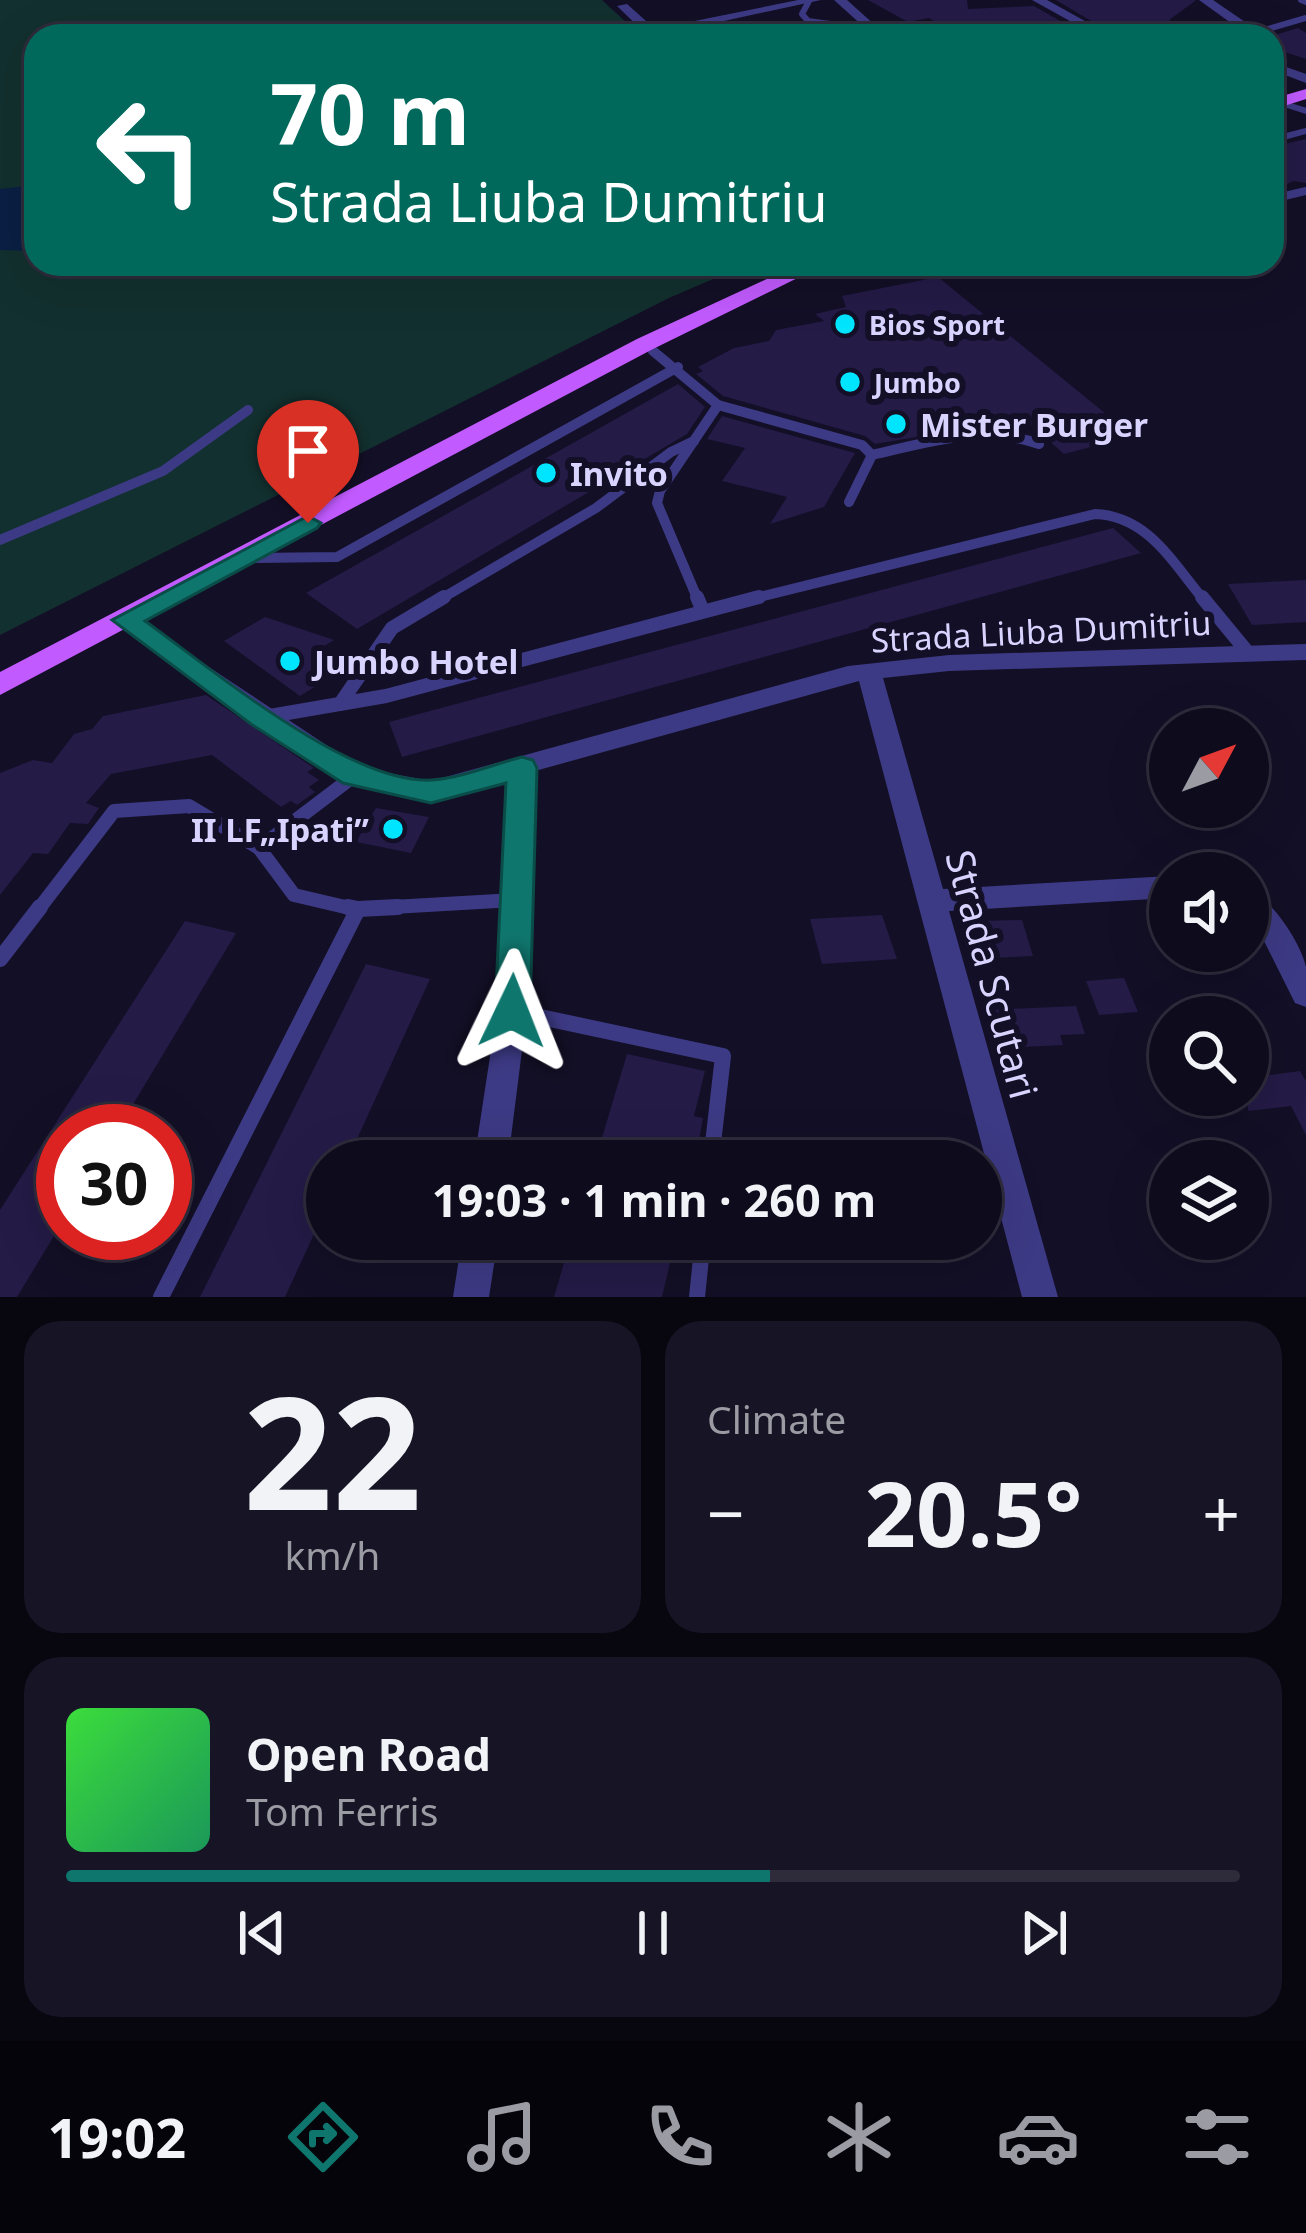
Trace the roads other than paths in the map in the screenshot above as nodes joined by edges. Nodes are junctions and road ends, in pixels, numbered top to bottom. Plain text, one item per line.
1 (840, 0) edge
2 (862, 0) edge
3 (1038, 0) edge
4 (1204, 0) edge
5 (812, 1) edge
6 (623, 7) dead end
7 (716, 22) joint
8 (642, 24) edge
9 (704, 24) edge
10 (824, 24) edge
11 (868, 24) edge
12 (887, 24) edge
13 (1083, 24) edge
14 (1240, 24) edge
15 (790, 276) edge
16 (645, 344) junction
17 (678, 368) junction
18 (718, 405) junction
19 (248, 410) dead end
20 (694, 441) junction
21 (1039, 444) dead end
22 (872, 455) junction
23 (849, 502) dead end
24 (0, 540) edge
25 (243, 558) junction
26 (704, 611) junction
27 (126, 620) junction
28 (1306, 652) edge
29 (1249, 654) junction
30 (869, 672) junction
31 (0, 685) edge
32 (340, 704) junction
33 (261, 717) junction
34 (522, 768) junction
35 (354, 776) junction
36 (259, 848) junction
37 (1149, 888) edge
38 (515, 899) junction
39 (929, 901) junction
40 (358, 909) junction
41 (1269, 923) edge
42 (0, 958) edge
43 (1306, 994) edge
44 (512, 1011) junction
45 (494, 1140) edge
46 (714, 1140) edge
47 (477, 1260) edge
48 (701, 1260) edge
49 (161, 1297) edge
50 (472, 1297) edge
51 (697, 1297) edge
52 (1040, 1297) edge

1 - 11 street
2 - 12 street
3 - 13 street
4 - 14 street
5 - 7 street
5 - 10 lane
6 - 8 street
7 - 9 street
15 - 16 main road
16 - 17 lane
16 - 25 main road
17 - 18 lane
17 - 25 lane
18 - 20 lane
18 - 22 lane
19 - 24 lane
20 - 26 lane
20 - 32 lane
21 - 22 lane
22 - 23 lane
25 - 27 main road
26 - 29 lane
26 - 32 lane
27 - 31 main road
27 - 33 street, Strada Liuba Dumitriu
28 - 29 street, Strada Liuba Dumitriu
29 - 30 street, Strada Liuba Dumitriu
30 - 34 street, Strada Liuba Dumitriu
30 - 39 street, Strada Scutari
32 - 33 lane
33 - 35 street, Strada Liuba Dumitriu
34 - 35 street, Strada Liuba Dumitriu
34 - 38 street
35 - 36 lane
36 - 40 lane
36 - 42 lane
37 - 39 street
38 - 40 lane
38 - 44 street
39 - 52 street, Strada Scutari
40 - 49 lane
41 - 43 street
44 - 45 street
44 - 46 lane
47 - 50 street
48 - 51 lane

